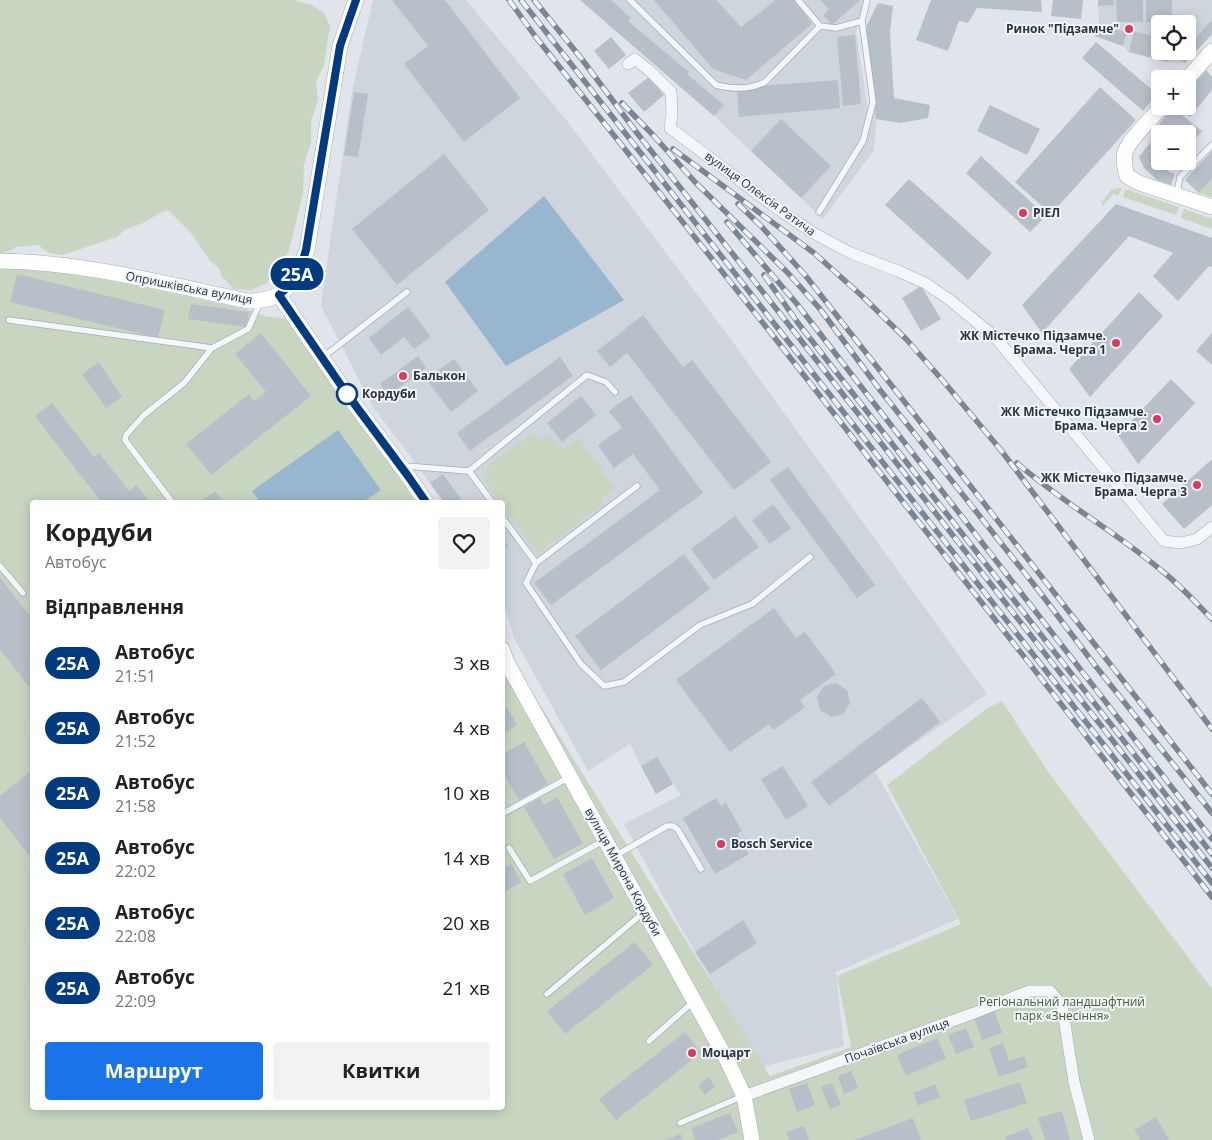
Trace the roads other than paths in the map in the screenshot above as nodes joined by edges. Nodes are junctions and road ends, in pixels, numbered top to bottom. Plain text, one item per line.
1 (354, 0) edge
2 (630, 0) edge
3 (798, 0) edge
4 (867, 0) edge
5 (862, 21) junction
6 (820, 26) junction
7 (1212, 52) edge
8 (628, 64) dead end
9 (1195, 70) edge
10 (1154, 115) edge
11 (1212, 145) edge
12 (1176, 195) junction
13 (1212, 207) edge
14 (819, 212) dead end
15 (0, 261) edge
16 (408, 292) dead end
17 (279, 295) junction
18 (261, 301) junction
19 (8, 320) dead end
20 (212, 348) junction
21 (322, 358) junction
22 (615, 392) dead end
23 (400, 466) junction
24 (469, 471) junction
25 (637, 486) dead end
26 (171, 500) edge
27 (425, 500) edge
28 (491, 500) edge
29 (505, 522) edge
30 (1212, 527) edge
31 (810, 557) dead end
32 (536, 563) junction
33 (0, 566) edge
34 (23, 593) dead end
35 (505, 657) edge
36 (570, 777) junction
37 (505, 812) edge
38 (605, 840) junction
39 (509, 848) dead end
40 (614, 857) junction
41 (701, 869) dead end
42 (645, 911) junction
43 (547, 994) dead end
44 (694, 1001) junction
45 (649, 1041) dead end
46 (744, 1096) junction
47 (680, 1123) dead end
48 (752, 1140) edge
49 (1089, 1140) edge

1 - 17 street, Опришківська вулиця
2 - 6 lane
3 - 6 lane
4 - 5 lane
5 - 6 lane
5 - 14 lane
7 - 9 street
8 - 30 street, вулиця Олексія Ратича
10 - 12 street
11 - 12 lane
12 - 13 street
15 - 18 street, Опришківська вулиця
16 - 21 lane
17 - 18 street, Опришківська вулиця
17 - 21 street
18 - 20 lane
19 - 20 lane
20 - 26 lane
21 - 23 street
22 - 24 lane
23 - 24 lane
23 - 27 street
24 - 28 lane
25 - 32 lane
29 - 32 lane
31 - 32 lane
33 - 34 lane
35 - 36 street, вулиця Мирона Кордуби
36 - 37 lane
36 - 38 street, вулиця Мирона Кордуби
38 - 39 lane
38 - 40 street, вулиця Мирона Кордуби
40 - 41 lane
40 - 42 street, вулиця Мирона Кордуби
42 - 43 lane
42 - 44 street, вулиця Мирона Кордуби
44 - 45 lane
44 - 46 street, вулиця Мирона Кордуби
46 - 47 lane
46 - 48 street, вулиця Мирона Кордуби
46 - 49 street, Почаївська вулиця

